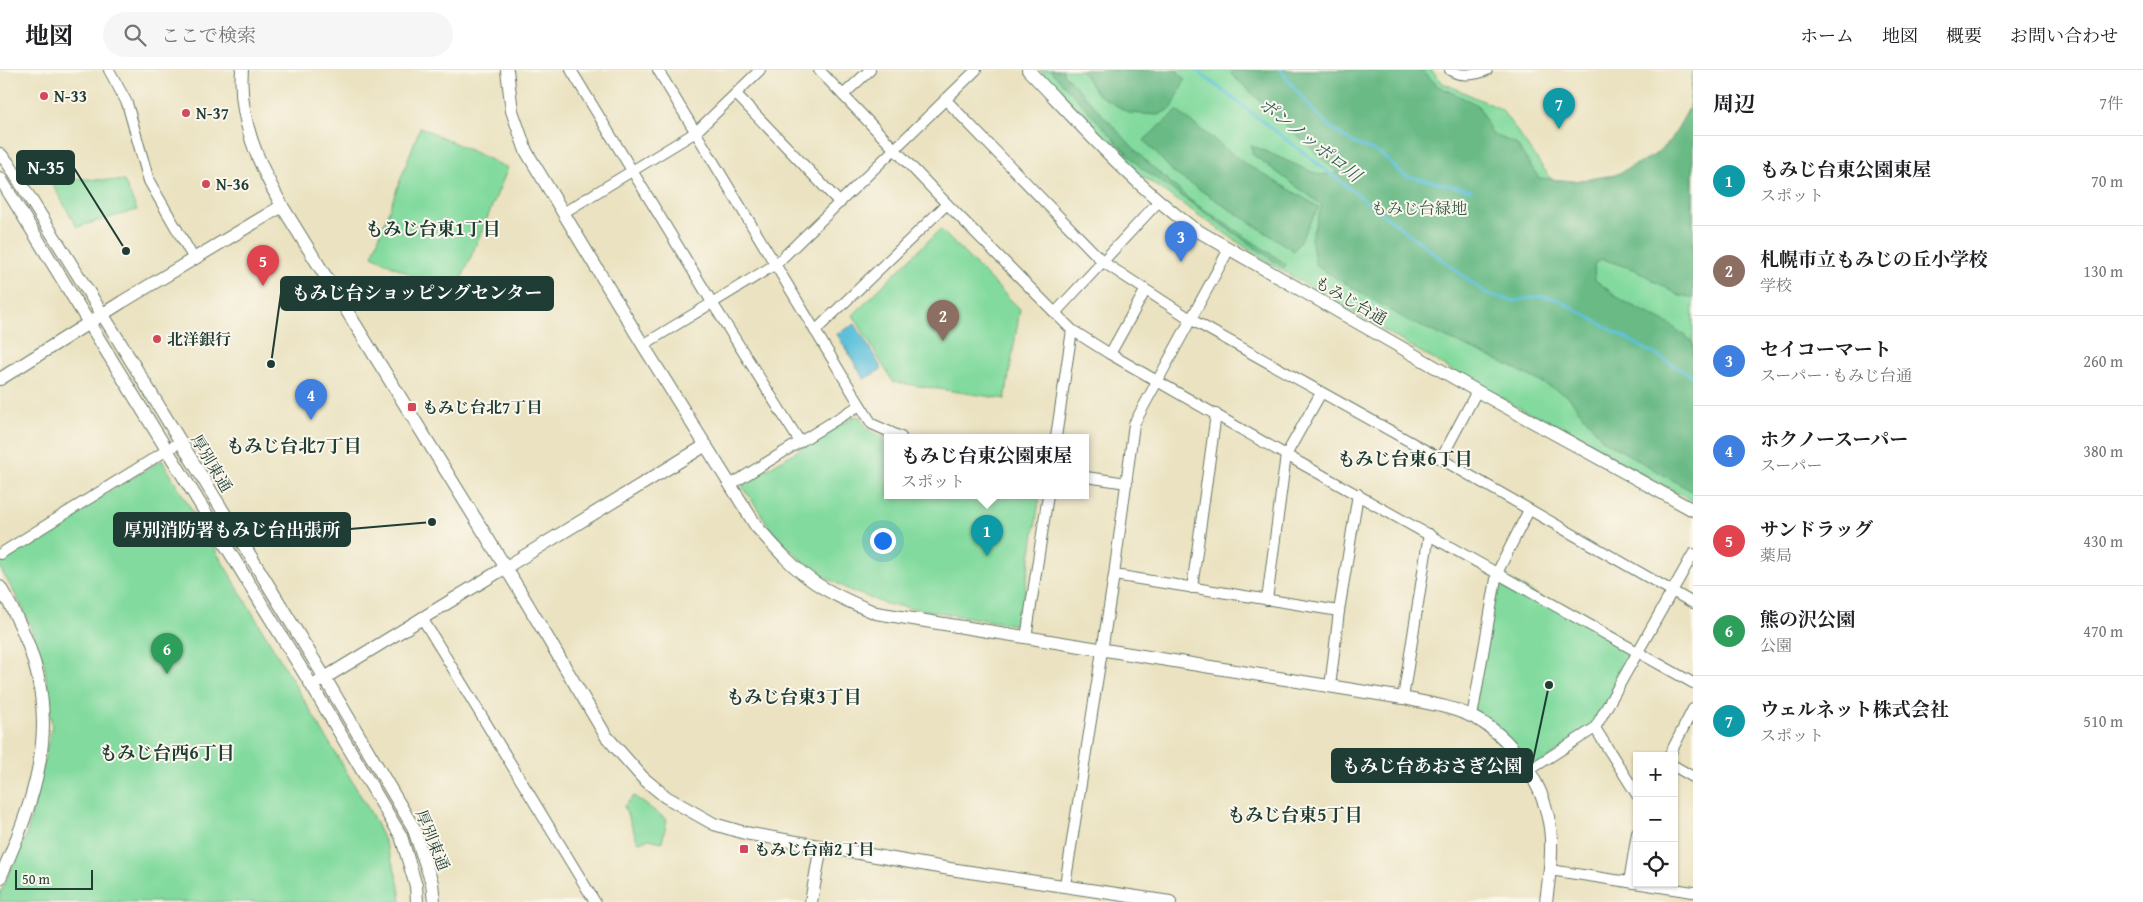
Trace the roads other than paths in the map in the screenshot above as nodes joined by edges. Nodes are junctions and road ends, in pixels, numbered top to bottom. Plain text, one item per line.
1 (109, 70) edge
2 (242, 70) edge
3 (507, 70) edge
4 (571, 70) edge
5 (658, 70) edge
6 (760, 70) edge
7 (819, 70) edge
8 (870, 70) edge
9 (976, 70) edge
10 (1028, 70) edge
11 (1450, 70) edge
12 (1487, 70) edge
13 (736, 94) junction
14 (843, 95) junction
15 (945, 99) junction
16 (696, 132) junction
17 (894, 149) junction
18 (0, 154) edge
19 (632, 171) junction
20 (0, 178) edge
21 (1158, 202) junction
22 (840, 203) junction
23 (947, 204) junction
24 (282, 206) junction
25 (563, 213) junction
26 (1229, 249) junction
27 (194, 259) junction
28 (1103, 262) junction
29 (776, 264) junction
30 (1145, 291) junction
31 (713, 304) junction
32 (1055, 313) junction
33 (103, 314) junction
34 (1192, 320) junction
35 (90, 322) junction
36 (1072, 330) junction
37 (815, 331) junction
38 (643, 346) junction
39 (1110, 354) junction
40 (0, 379) edge
41 (1158, 380) junction
42 (1477, 391) junction
43 (1321, 393) junction
44 (860, 405) junction
45 (1216, 414) junction
46 (894, 434) edge
47 (1056, 434) edge
48 (180, 442) junction
49 (800, 442) junction
50 (706, 445) junction
51 (167, 450) junction
52 (1286, 455) junction
53 (1441, 459) junction
54 (1089, 477) edge
55 (1127, 483) junction
56 (730, 485) junction
57 (1358, 494) junction
58 (1047, 499) edge
59 (1529, 510) junction
60 (1693, 510) edge
61 (1429, 534) junction
62 (0, 554) edge
63 (1693, 554) edge
64 (506, 568) junction
65 (1497, 572) junction
66 (1114, 575) junction
67 (0, 587) edge
68 (1192, 588) junction
69 (1671, 591) junction
70 (1267, 600) junction
71 (1693, 603) edge
72 (1339, 611) junction
73 (422, 618) junction
74 (1026, 638) junction
75 (1103, 650) junction
76 (1639, 652) junction
77 (325, 678) junction
78 (1693, 683) edge
79 (312, 686) junction
80 (1330, 687) junction
81 (1403, 698) junction
82 (1693, 709) edge
83 (1472, 717) junction
84 (1595, 728) junction
85 (1671, 752) edge
86 (1678, 768) edge
87 (1528, 770) junction
88 (1693, 777) edge
89 (1633, 789) edge
90 (1636, 842) edge
91 (821, 846) junction
92 (1550, 870) junction
93 (0, 878) edge
94 (1629, 882) junction
95 (1065, 885) junction
96 (1693, 892) edge
97 (417, 902) edge
98 (434, 902) edge
99 (595, 902) edge
100 (811, 902) edge
101 (1170, 902) edge
102 (1546, 902) edge

1 - 27 street
2 - 24 street
3 - 25 street
4 - 19 street
5 - 16 street
6 - 13 street
7 - 14 street
8 - 14 street
9 - 15 street
10 - 21 street, もみじ台通
11 - 12 street
13 - 16 street
13 - 22 street
14 - 17 street
15 - 17 street
15 - 28 street
16 - 19 street
16 - 29 street
17 - 22 street
17 - 23 street
18 - 33 street, 厚別東通
19 - 25 street
19 - 31 street
20 - 35 street, 厚別東通
21 - 26 street, もみじ台通
21 - 28 street
22 - 29 street
23 - 32 street
23 - 37 street
24 - 27 street
24 - 64 street
25 - 38 street
26 - 34 street
26 - 42 street, もみじ台通
27 - 33 street
28 - 30 street
28 - 32 street
29 - 31 street
29 - 37 street
30 - 34 street
30 - 39 street
31 - 38 street
31 - 49 street
32 - 36 street
33 - 35 street
33 - 48 street, 厚別東通
34 - 41 street
34 - 43 street
35 - 40 street
35 - 51 street, 厚別東通
36 - 39 street
36 - 47 street
37 - 44 street
38 - 50 street
39 - 41 street
41 - 45 street
41 - 55 street
42 - 53 street
42 - 60 street, もみじ台通
43 - 52 street
43 - 53 street
44 - 46 street
44 - 49 street
45 - 52 street
45 - 68 street
48 - 51 street
48 - 77 street, 厚別東通
49 - 56 street
50 - 56 street
50 - 64 street
51 - 62 street
51 - 79 street, 厚別東通
52 - 57 street
52 - 70 street
53 - 59 street
54 - 55 street
55 - 66 street
56 - 74 street
57 - 61 street
57 - 72 street
58 - 74 street
59 - 65 street
59 - 69 street
61 - 65 street
61 - 81 street
63 - 69 street
64 - 73 street
64 - 91 street
65 - 76 street
65 - 83 street
66 - 68 street
66 - 75 street
67 - 93 street
68 - 70 street
69 - 71 street
69 - 76 street
70 - 72 street
72 - 80 street
73 - 77 street
73 - 99 street
74 - 75 street
75 - 80 street
75 - 95 street
76 - 78 street
76 - 84 street
77 - 79 street
77 - 98 street, 厚別東通
79 - 97 street, 厚別東通
80 - 81 street
81 - 83 street
82 - 85 street
83 - 87 street
84 - 87 street
84 - 89 street
86 - 88 street
87 - 92 street
90 - 94 street
91 - 95 street
91 - 100 street
92 - 94 street
92 - 102 street
94 - 96 street
95 - 101 street

